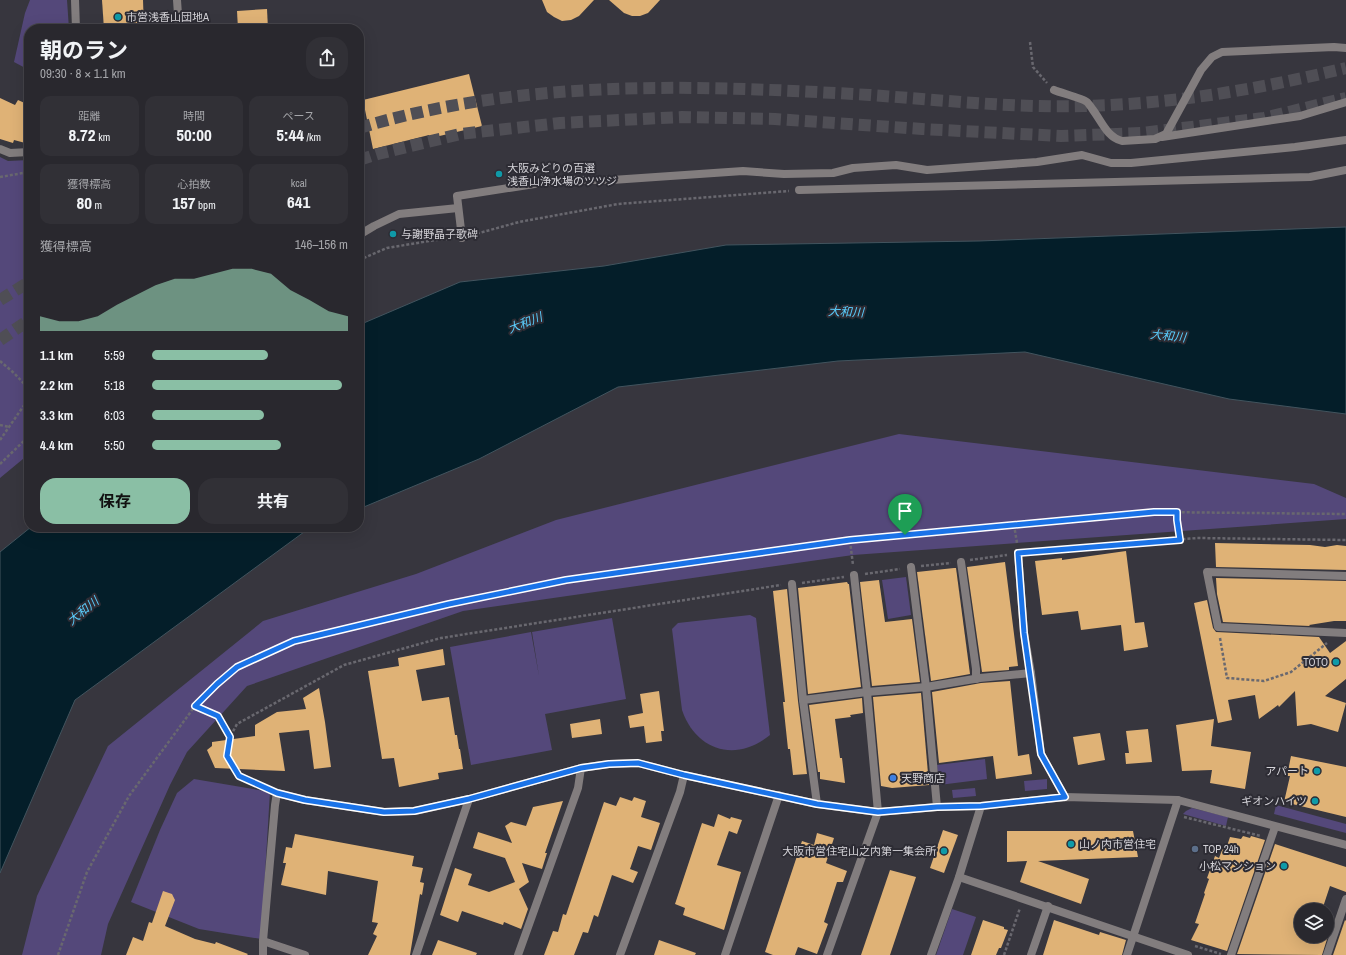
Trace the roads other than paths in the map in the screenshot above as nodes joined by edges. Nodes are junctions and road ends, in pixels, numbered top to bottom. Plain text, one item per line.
1 (75, 0) edge
2 (177, 0) edge
3 (76, 24) edge
4 (178, 24) edge
5 (1346, 48) edge
6 (1054, 90) road end
7 (1346, 102) edge
8 (1162, 137) junction
9 (1346, 140) edge
10 (0, 149) edge
11 (24, 152) edge
12 (1346, 170) edge
13 (799, 190) road end
14 (458, 208) junction
15 (364, 232) edge
16 (462, 238) road end
17 (1018, 553) road end
18 (961, 562) road end
19 (911, 567) road end
20 (854, 575) road end
21 (1346, 576) edge
22 (792, 584) road end
23 (1343, 633) edge
24 (1031, 673) junction
25 (976, 679) junction
26 (926, 687) junction
27 (867, 692) junction
28 (803, 700) junction
29 (581, 768) junction
30 (684, 775) junction
31 (780, 795) junction
32 (1065, 797) junction
33 (469, 799) junction
34 (1178, 800) junction
35 (817, 804) junction
36 (981, 806) junction
37 (937, 807) junction
38 (878, 812) junction
39 (1275, 827) junction
40 (1346, 845) edge
41 (959, 877) junction
42 (1346, 899) edge
43 (1048, 906) junction
44 (1134, 936) junction
45 (263, 941) junction
46 (264, 955) edge
47 (305, 955) edge
48 (416, 955) edge
49 (518, 955) edge
50 (620, 955) edge
51 (725, 955) edge
52 (827, 955) edge
53 (931, 955) edge
54 (1031, 955) edge
55 (1127, 955) edge
56 (1188, 955) edge
57 (1232, 955) edge
58 (1327, 955) edge

1 - 3 street
2 - 4 street
5 - 8 street
6 - 8 street
7 - 8 street
9 - 14 street
10 - 11 street
12 - 13 street
14 - 15 street
14 - 16 street
17 - 24 street
18 - 25 street
19 - 26 street
20 - 27 street
21 - 23 street
22 - 28 street
24 - 25 street
24 - 32 street
25 - 26 street
26 - 27 street
26 - 37 street
27 - 28 street
27 - 38 street
28 - 35 street
29 - 30 street
29 - 33 street
29 - 49 street
30 - 31 street
30 - 50 street
31 - 35 street
31 - 51 street
32 - 34 street
32 - 36 street
33 - 45 street
33 - 48 street
34 - 39 street
34 - 44 street
35 - 38 street
36 - 37 street
36 - 41 street
37 - 38 street
38 - 52 street
39 - 40 street
39 - 57 street
41 - 43 street
41 - 53 street
42 - 58 street
43 - 44 street
43 - 54 street
44 - 55 street
44 - 56 street
45 - 46 street
45 - 47 street

